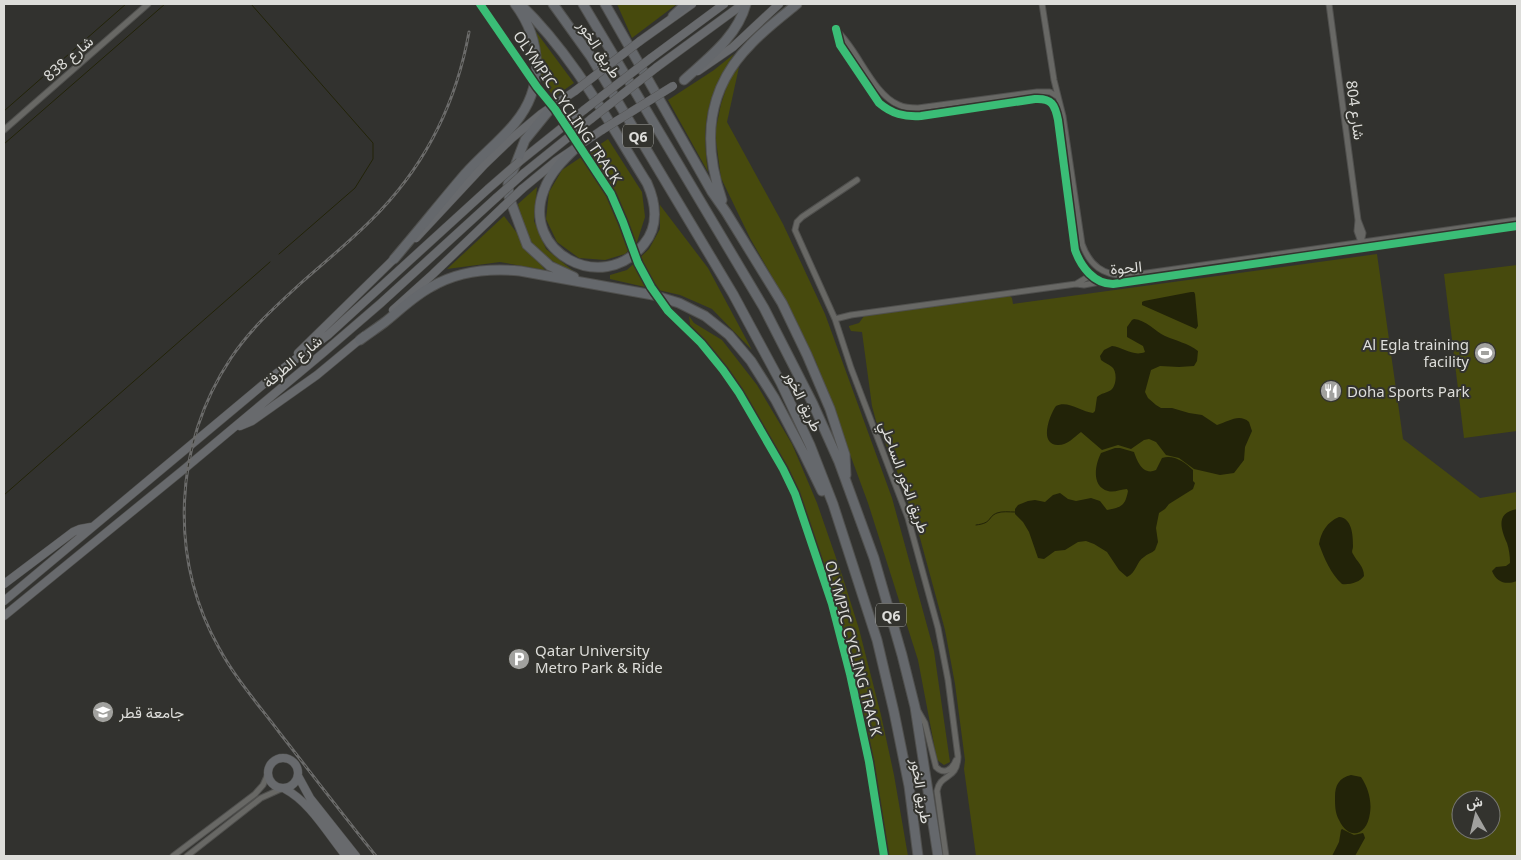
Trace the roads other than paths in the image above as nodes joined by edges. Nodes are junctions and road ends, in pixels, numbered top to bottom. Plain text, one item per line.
1 (148, 4) edge
2 (514, 4) edge
3 (520, 4) edge
4 (553, 4) edge
5 (583, 4) edge
6 (686, 4) edge
7 (692, 4) edge
8 (724, 4) edge
9 (779, 4) edge
10 (797, 4) edge
11 (1042, 4) edge
12 (1328, 4) edge
13 (606, 5) edge
14 (744, 6) edge
15 (673, 16) junction
16 (847, 41) junction
17 (840, 45) junction
18 (684, 80) junction
19 (1058, 97) junction
20 (1053, 105) junction
21 (551, 108) junction
22 (4, 130) edge
23 (576, 148) junction
24 (857, 180) dead end
25 (726, 212) junction
26 (1517, 220) edge
27 (1517, 226) edge
28 (1362, 245) junction
29 (394, 259) junction
30 (1091, 275) junction
31 (1100, 282) junction
32 (1076, 284) junction
33 (600, 286) junction
34 (835, 319) junction
35 (360, 340) junction
36 (277, 373) junction
37 (231, 430) junction
38 (847, 483) junction
39 (833, 504) junction
40 (91, 528) junction
41 (4, 584) edge
42 (4, 601) edge
43 (4, 616) edge
44 (915, 707) junction
45 (958, 758) junction
46 (268, 774) junction
47 (298, 776) junction
48 (283, 789) junction
49 (246, 801) junction
50 (251, 806) junction
51 (184, 848) junction
52 (177, 855) edge
53 (189, 856) edge
54 (346, 856) edge
55 (356, 856) edge
56 (918, 856) edge
57 (938, 856) edge
58 (946, 856) edge

1 - 22 street, شارع 838
2 - 29 highway
3 - 23 highway
4 - 39 highway, طريق الخور / Q6
5 - 38 highway, طريق الخور / Q6
6 - 15 highway
7 - 15 main road
8 - 36 main road, شارع الطرفة, bridge
9 - 18 main road
10 - 25 highway
11 - 19 street, الحوة
12 - 28 street, شارع 804
13 - 25 highway
14 - 18 highway
14 - 37 main road, شارع الطرفة, bridge
15 - 21 main road, bridge
16 - 17 street
16 - 17 street
16 - 19 street
17 - 20 street
18 - 23 main road, bridge
19 - 20 street
19 - 28 street, الحوة
20 - 30 street, الحوة
21 - 29 main road
21 - 33 highway
23 - 35 main road, bridge
24 - 34 street, طريق الخور الساحلي
25 - 38 highway
26 - 28 street, الحوة
27 - 28 street, الحوة
28 - 31 street, الحوة
29 - 36 main road
30 - 31 street, الحوة
30 - 32 street
31 - 32 street
32 - 34 street
33 - 35 highway
33 - 39 highway
34 - 45 street, طريق الخور الساحلي
35 - 37 main road
36 - 40 main road, شارع الطرفة
37 - 43 main road, شارع الطرفة
38 - 44 highway, طريق الخور / Q6
39 - 56 highway, طريق الخور / Q6
40 - 41 main road
40 - 42 main road, شارع الطرفة
44 - 45 street
44 - 57 highway, طريق الخور / Q6
45 - 58 street
46 - 47 main road
46 - 48 main road
46 - 49 street
47 - 48 main road
47 - 55 main road
48 - 50 street
48 - 54 main road
49 - 50 street
49 - 51 street
50 - 53 street
51 - 52 street
51 - 53 street

